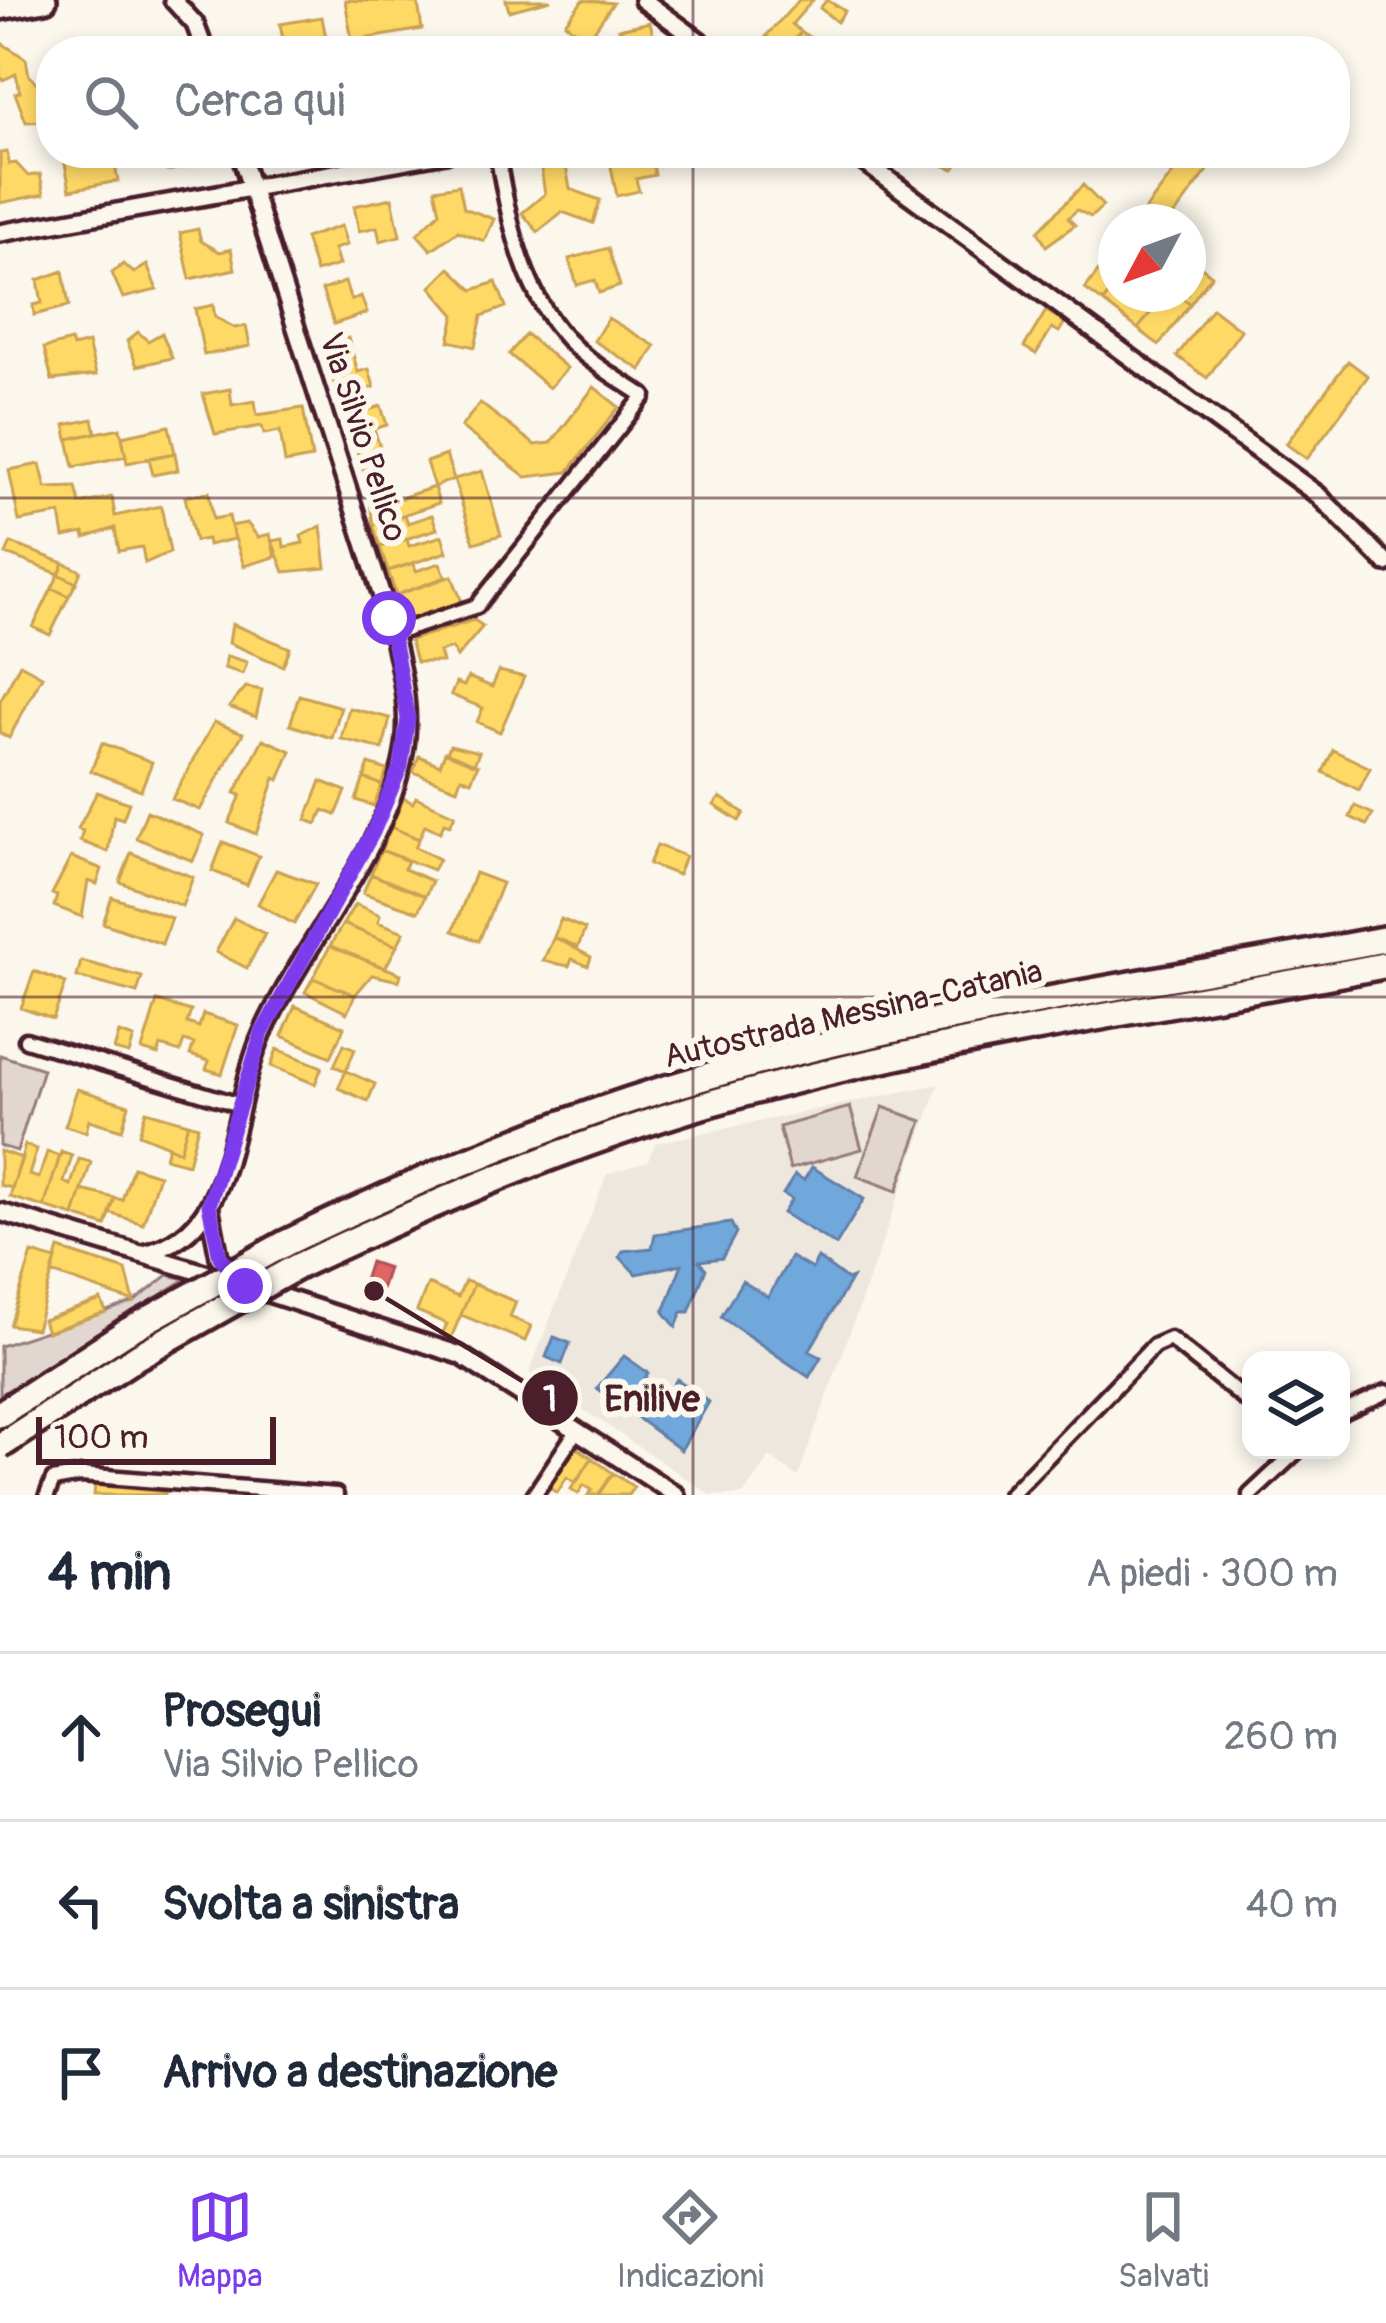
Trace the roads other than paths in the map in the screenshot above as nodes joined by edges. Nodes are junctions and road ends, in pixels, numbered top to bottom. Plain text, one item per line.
1 (45, 0) edge
2 (173, 0) edge
3 (198, 0) edge
4 (643, 0) edge
5 (0, 8) edge
6 (195, 24) junction
7 (199, 36) edge
8 (690, 36) edge
9 (245, 168) edge
10 (365, 168) edge
11 (499, 168) edge
12 (872, 168) edge
13 (252, 189) junction
14 (0, 233) edge
15 (1386, 563) edge
16 (393, 634) junction
17 (1386, 939) edge
18 (1386, 965) edge
19 (26, 1040) dead end
20 (240, 1105) junction
21 (204, 1211) junction
22 (0, 1212) edge
23 (214, 1236) junction
24 (144, 1254) junction
25 (191, 1269) junction
26 (245, 1286) junction
27 (1386, 1392) edge
28 (1242, 1397) edge
29 (1350, 1409) edge
30 (0, 1414) edge
31 (577, 1430) junction
32 (0, 1446) edge
33 (1288, 1459) edge
34 (228, 1490) edge
35 (47, 1495) edge
36 (336, 1495) edge
37 (534, 1495) edge
38 (676, 1495) edge
39 (1010, 1495) edge
40 (1250, 1495) edge

1 - 5 main road
2 - 6 street
3 - 6 street
4 - 8 street
6 - 7 street
9 - 13 street, Via Silvio Pellico
10 - 13 street
11 - 16 street
12 - 15 street
13 - 14 street
13 - 16 street, Via Silvio Pellico
16 - 20 street, Via Silvio Pellico
17 - 30 highway, Autostrada Messina-Catania, bridge
18 - 32 highway, Autostrada Messina-Catania, bridge
19 - 20 street
20 - 21 street, Via Silvio Pellico
21 - 23 street
21 - 24 street
21 - 25 street, Via Silvio Pellico
22 - 24 street
23 - 25 street
23 - 26 street
24 - 25 street
25 - 26 street
26 - 31 street
27 - 29 street
28 - 39 street
31 - 37 street
31 - 38 street
33 - 40 street
34 - 35 street
34 - 36 street

